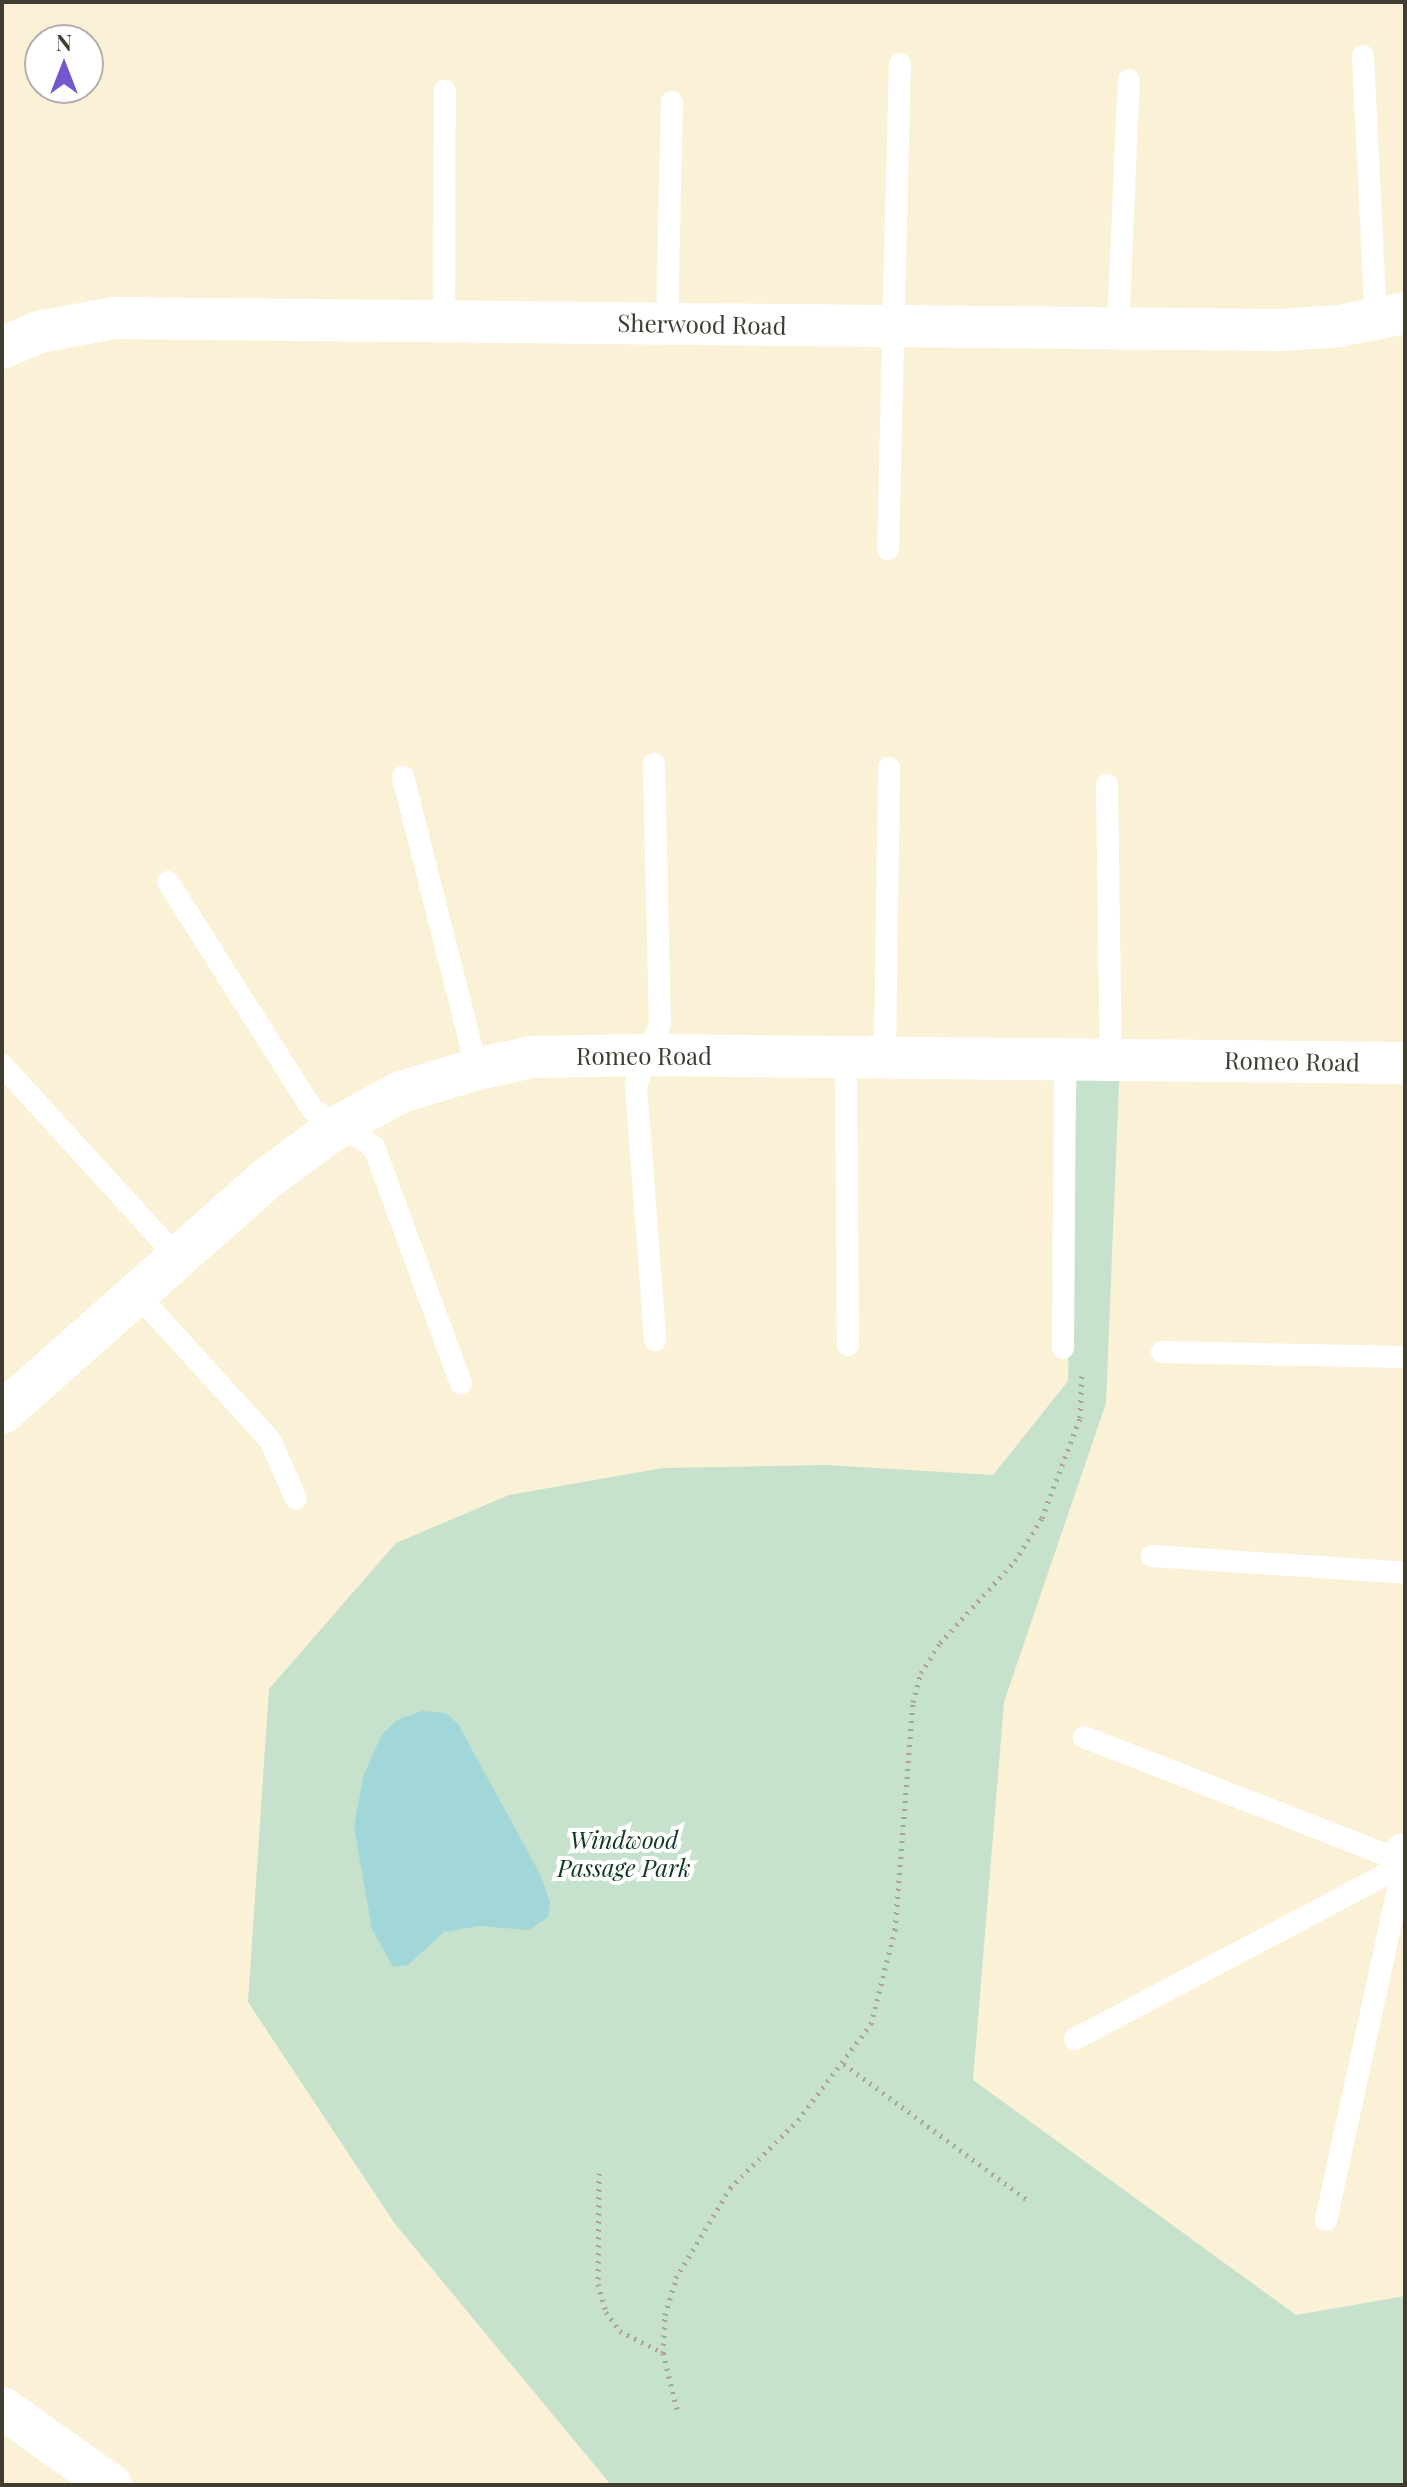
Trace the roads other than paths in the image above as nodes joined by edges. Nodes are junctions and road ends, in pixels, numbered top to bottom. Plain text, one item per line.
1 (1363, 56) dead end
2 (900, 64) dead end
3 (1129, 80) dead end
4 (445, 91) dead end
5 (672, 102) dead end
6 (1390, 316) edge
7 (444, 321) junction
8 (667, 323) junction
9 (893, 326) junction
10 (1118, 328) junction
11 (2, 348) edge
12 (888, 549) dead end
13 (654, 764) dead end
14 (889, 768) dead end
15 (403, 777) dead end
16 (1107, 785) dead end
17 (168, 882) dead end
18 (646, 1055) junction
19 (866, 1057) junction
20 (1065, 1057) junction
21 (1111, 1058) junction
22 (1405, 1063) edge
23 (2, 1065) edge
24 (477, 1069) junction
25 (337, 1127) junction
26 (178, 1258) junction
27 (137, 1294) junction
28 (655, 1340) dead end
29 (848, 1345) dead end
30 (1063, 1348) dead end
31 (1162, 1352) dead end
32 (1405, 1357) edge
33 (461, 1384) dead end
34 (2, 1413) edge
35 (296, 1499) dead end
36 (1152, 1556) dead end
37 (1405, 1573) edge
38 (1084, 1737) dead end
39 (1405, 1861) edge
40 (1075, 2039) dead end
41 (1326, 2220) dead end
42 (2, 2408) edge
43 (111, 2485) edge

1 - 6 lane
2 - 9 lane
3 - 10 lane
4 - 7 lane
5 - 8 lane
6 - 10 street, Sherwood Road
7 - 8 street, Sherwood Road
7 - 11 street, Sherwood Road
8 - 9 street, Sherwood Road
9 - 10 street, Sherwood Road
9 - 12 lane
13 - 18 lane
14 - 19 lane
15 - 24 lane
16 - 21 lane
17 - 25 lane
18 - 19 street, Romeo Road
18 - 24 street, Romeo Road
18 - 28 lane
19 - 20 street, Romeo Road
19 - 29 lane
20 - 21 street, Romeo Road
20 - 30 lane
21 - 22 street, Romeo Road
23 - 26 lane
24 - 25 street, Romeo Road
25 - 26 street, Romeo Road
25 - 33 lane
26 - 27 street, Romeo Road
27 - 34 street, Romeo Road
27 - 35 lane
31 - 32 lane
36 - 37 lane
38 - 39 lane
39 - 40 lane
39 - 41 lane
42 - 43 street

